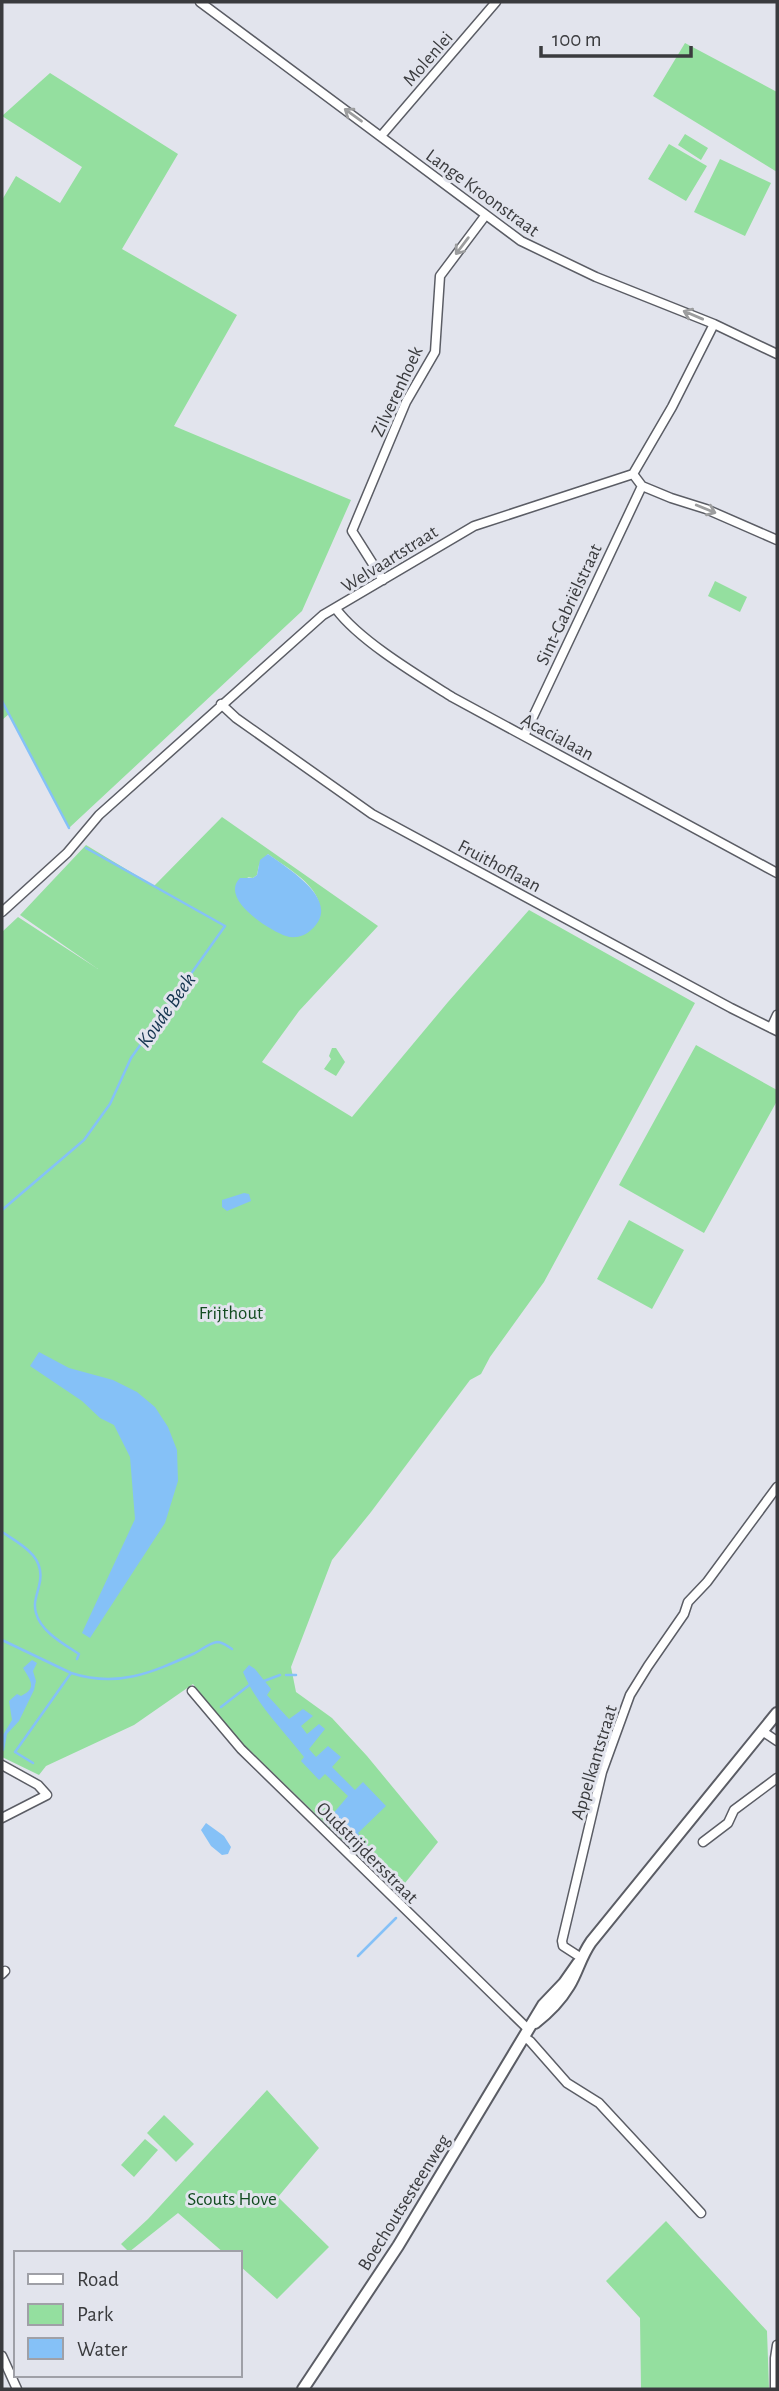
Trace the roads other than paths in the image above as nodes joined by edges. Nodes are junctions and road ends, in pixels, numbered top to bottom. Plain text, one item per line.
1 (200, 2) edge
2 (496, 2) edge
3 (381, 136) junction
4 (485, 216) junction
5 (714, 324) junction
6 (777, 354) edge
7 (633, 474) junction
8 (642, 486) junction
9 (777, 540) edge
10 (383, 580) junction
11 (336, 609) junction
12 (221, 704) junction
13 (524, 736) junction
14 (777, 873) edge
15 (2, 912) edge
16 (777, 1015) edge
17 (774, 1029) edge
18 (777, 1487) edge
19 (192, 1691) dead end
20 (777, 1713) edge
21 (762, 1731) junction
22 (777, 1741) edge
23 (2, 1765) edge
24 (777, 1778) edge
25 (2, 1818) edge
26 (703, 1842) dead end
27 (579, 1960) junction
28 (526, 2033) junction
29 (701, 2213) dead end
30 (777, 2345) edge
31 (2, 2356) edge
32 (18, 2389) edge
33 (303, 2389) edge
34 (775, 2389) edge

3 -> 1 street, Lange Kroonstraat
2 - 3 street, Molenlei
3 - 4 street, Lange Kroonstraat
5 -> 4 street, Lange Kroonstraat
4 -> 10 street, Zilverenhoek
5 - 6 street, Lange Kroonstraat
5 - 7 street
7 - 8 street
7 - 10 street, Welvaartstraat
8 -> 9 street
8 - 13 street, Sint-Gabriëlstraat
10 - 11 street, Welvaartstraat
11 - 12 street, Welvaartstraat
11 - 13 street, Acacialaan
12 - 15 street, Welvaartstraat
12 - 17 street, Fruithoflaan
13 - 14 street, Acacialaan
16 - 17 street
18 - 27 street, Appelkantstraat
19 - 28 street, Oudstrijdersstraat
20 - 21 street, Boechoutsesteenweg
21 - 22 street
21 - 27 street, Boechoutsesteenweg
23 - 25 street
24 - 26 street
27 - 28 street, Boechoutsesteenweg
28 - 29 street, Oudstrijdersstraat
28 - 33 street, Boechoutsesteenweg
30 - 34 street
31 - 32 street

